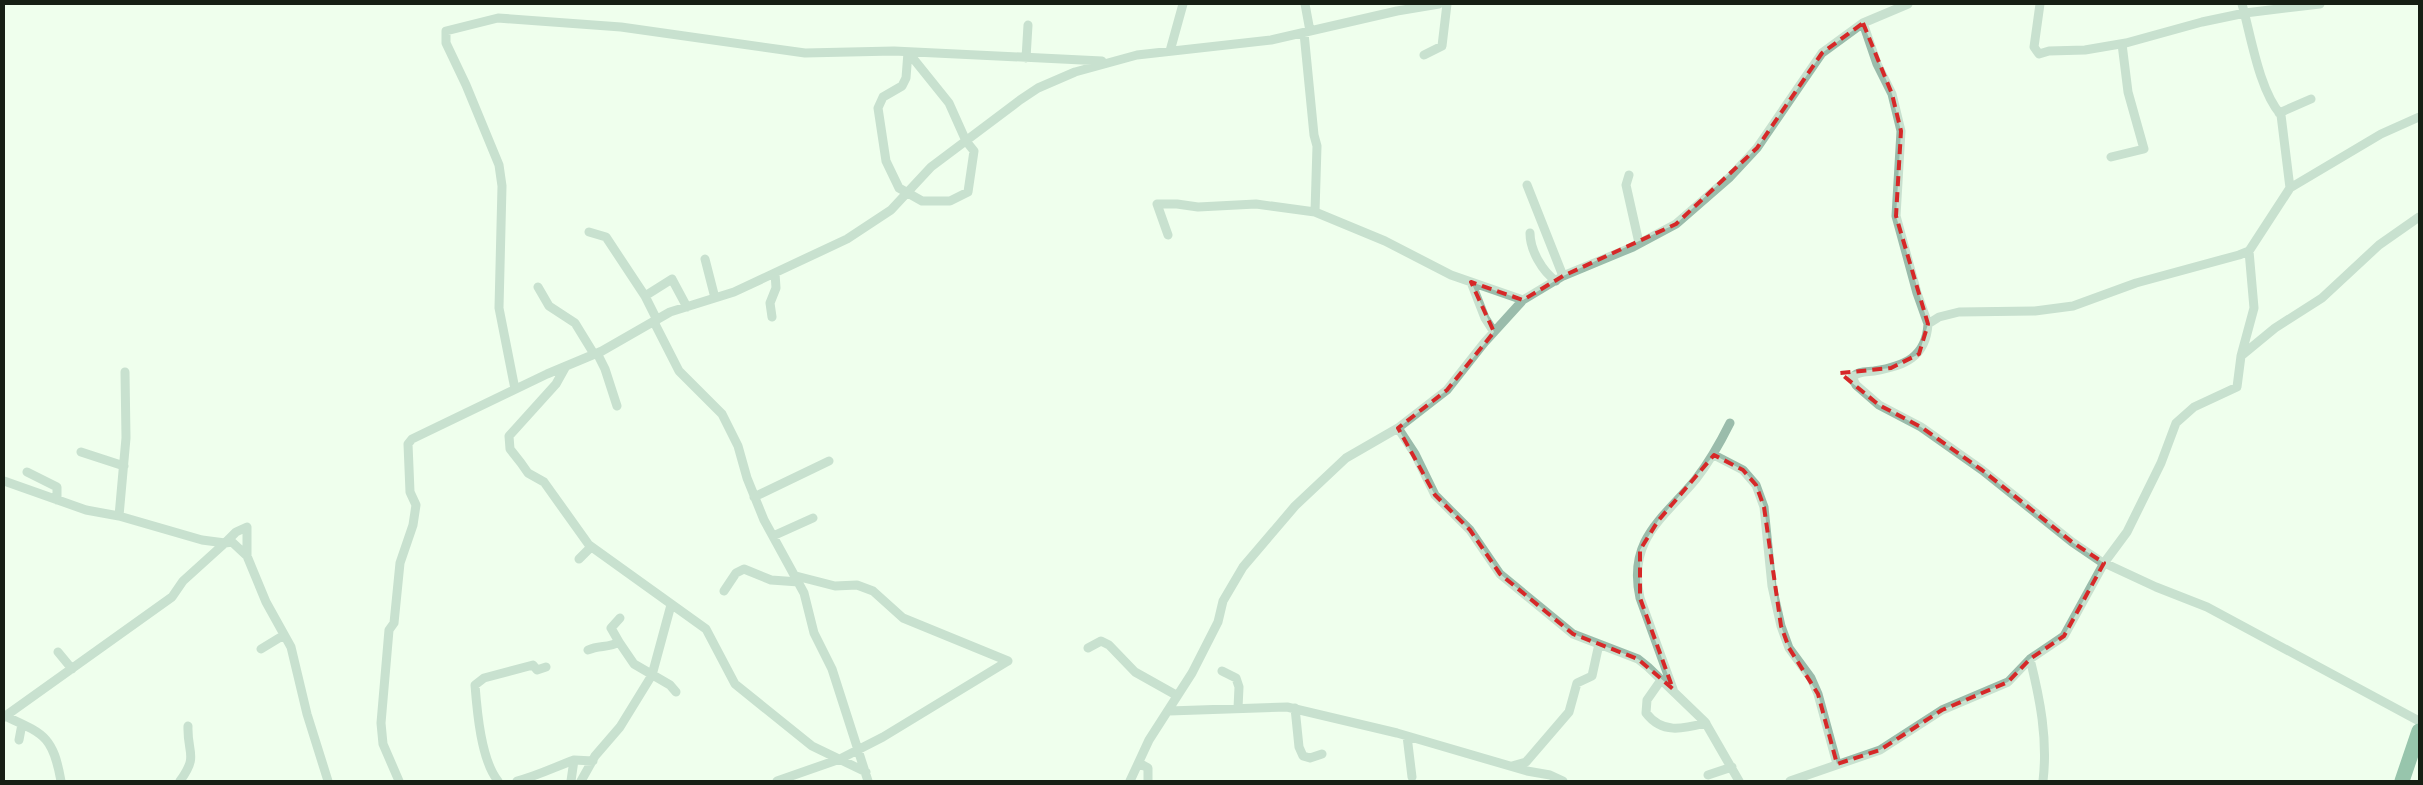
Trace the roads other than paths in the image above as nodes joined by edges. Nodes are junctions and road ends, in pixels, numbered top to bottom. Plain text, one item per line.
1 (1183, 4) edge
2 (1304, 4) edge
3 (1439, 4) edge
4 (1447, 4) edge
5 (1908, 4) edge
6 (2040, 4) edge
7 (2242, 4) edge
8 (2320, 4) edge
9 (2303, 5) edge
10 (2245, 13) junction
11 (1863, 23) junction
12 (1028, 26) dead end
13 (1307, 32) junction
14 (2122, 44) junction
15 (1170, 51) junction
16 (908, 52) junction
17 (1424, 55) dead end
18 (1026, 58) junction
19 (1110, 62) junction
20 (2311, 99) dead end
21 (2279, 113) junction
22 (2419, 117) edge
23 (966, 141) junction
24 (2111, 156) dead end
25 (1629, 175) dead end
26 (1527, 185) dead end
27 (2290, 188) junction
28 (906, 193) junction
29 (1315, 212) junction
30 (2419, 217) edge
31 (589, 232) dead end
32 (1530, 233) dead end
33 (1168, 235) dead end
34 (1639, 243) junction
35 (2249, 251) junction
36 (705, 259) dead end
37 (775, 273) junction
38 (1560, 278) junction
39 (1471, 282) junction
40 (538, 287) dead end
41 (645, 296) junction
42 (715, 298) junction
43 (1524, 300) junction
44 (687, 307) junction
45 (772, 317) dead end
46 (656, 321) junction
47 (1928, 324) junction
48 (1494, 332) junction
49 (596, 354) junction
50 (2241, 356) junction
51 (566, 366) junction
52 (125, 372) dead end
53 (515, 389) junction
54 (617, 406) dead end
55 (1730, 423) dead end
56 (1398, 428) junction
57 (81, 452) dead end
58 (1714, 455) junction
59 (829, 461) dead end
60 (124, 466) junction
61 (27, 472) dead end
62 (4, 481) edge
63 (754, 497) junction
64 (57, 500) junction
65 (119, 516) junction
66 (813, 518) dead end
67 (773, 536) junction
68 (226, 543) junction
69 (591, 547) junction
70 (247, 556) junction
71 (579, 559) dead end
72 (2104, 562) junction
73 (797, 579) junction
74 (724, 591) dead end
75 (671, 605) junction
76 (620, 618) dead end
77 (284, 635) junction
78 (619, 642) junction
79 (1598, 644) junction
80 (1088, 648) dead end
81 (262, 649) dead end
82 (588, 650) dead end
83 (58, 652) dead end
84 (2030, 659) junction
85 (546, 668) dead end
86 (72, 669) junction
87 (1222, 671) dead end
88 (652, 675) junction
89 (1662, 680) junction
90 (1673, 689) junction
91 (676, 692) dead end
92 (1176, 695) junction
93 (1238, 708) junction
94 (1295, 708) junction
95 (1169, 710) junction
96 (5, 717) edge
97 (2419, 721) edge
98 (22, 724) junction
99 (1706, 724) junction
100 (188, 726) dead end
101 (2419, 731) edge
102 (1407, 736) junction
103 (19, 740) dead end
104 (858, 749) junction
105 (1322, 754) dead end
106 (840, 759) junction
107 (574, 760) junction
108 (593, 761) junction
109 (1138, 764) junction
110 (1837, 764) junction
111 (1512, 766) junction
112 (1732, 767) junction
113 (866, 772) junction
114 (1708, 775) dead end
115 (1412, 777) dead end
116 (61, 781) edge
117 (180, 781) edge
118 (328, 781) edge
119 (399, 781) edge
120 (498, 781) edge
121 (517, 781) edge
122 (571, 781) edge
123 (581, 781) edge
124 (777, 781) edge
125 (868, 781) edge
126 (1130, 781) edge
127 (1148, 781) edge
128 (1563, 781) edge
129 (1739, 781) edge
130 (1790, 781) edge
131 (2043, 781) edge
132 (2402, 781) edge

1 - 15 street
2 - 13 street
3 - 13 street
4 - 17 street
5 - 11 street
6 - 14 street
7 - 10 street
8 - 9 street
9 - 10 street
10 - 14 street
10 - 21 street
11 - 34 street
11 - 47 street
12 - 18 street
13 - 15 street
13 - 29 street
14 - 24 street
15 - 19 street
16 - 18 street
16 - 23 street
16 - 28 street
16 - 53 street
18 - 19 street
19 - 23 street
20 - 21 street
21 - 27 street
22 - 27 street
23 - 28 street
23 - 28 street
25 - 34 street
26 - 38 street
27 - 35 street
28 - 37 street
29 - 33 street
29 - 39 street
30 - 50 street
31 - 41 street
32 - 38 street
34 - 38 street
35 - 47 street
35 - 50 street
36 - 42 street
37 - 42 street
37 - 45 street
38 - 43 street
39 - 43 street
39 - 48 street
40 - 49 street
41 - 44 street
41 - 46 street
42 - 44 street
43 - 48 street
44 - 46 street
46 - 49 street
46 - 63 street
47 - 72 street
48 - 56 street
49 - 51 street
49 - 54 street
50 - 72 street
51 - 53 street
51 - 69 street
52 - 60 street
53 - 119 street
55 - 58 street
56 - 79 street
56 - 92 street
57 - 60 street
58 - 90 street
58 - 110 street
59 - 63 street
60 - 65 street
61 - 64 street
62 - 64 street
63 - 67 street
64 - 65 street
65 - 68 street
66 - 67 street
67 - 73 street
68 - 70 street
68 - 70 street
68 - 86 street
69 - 71 street
69 - 75 street
70 - 77 street
72 - 84 street
72 - 97 street
73 - 74 street
73 - 104 street
73 - 104 street
75 - 88 street
75 - 106 street
76 - 78 street
77 - 81 street
77 - 118 street
78 - 82 street
78 - 88 street
79 - 89 street
79 - 111 street
80 - 92 street
83 - 86 street
84 - 110 street
84 - 131 street
85 - 120 street
86 - 96 street
87 - 93 street
88 - 91 street
88 - 108 street
89 - 90 street
89 - 99 street
90 - 99 street
92 - 95 street
93 - 94 street
93 - 95 street
94 - 102 street
94 - 105 street
95 - 109 street
96 - 98 street
98 - 103 street
98 - 116 street
99 - 112 street
100 - 117 street
101 - 132 highway
102 - 111 street
102 - 115 street
104 - 106 street
104 - 113 street
106 - 113 street
106 - 124 street
107 - 108 street
107 - 121 street
107 - 122 street
108 - 123 street
109 - 126 street
109 - 127 street
110 - 130 street
111 - 128 street
112 - 114 street
112 - 129 street
113 - 125 street

